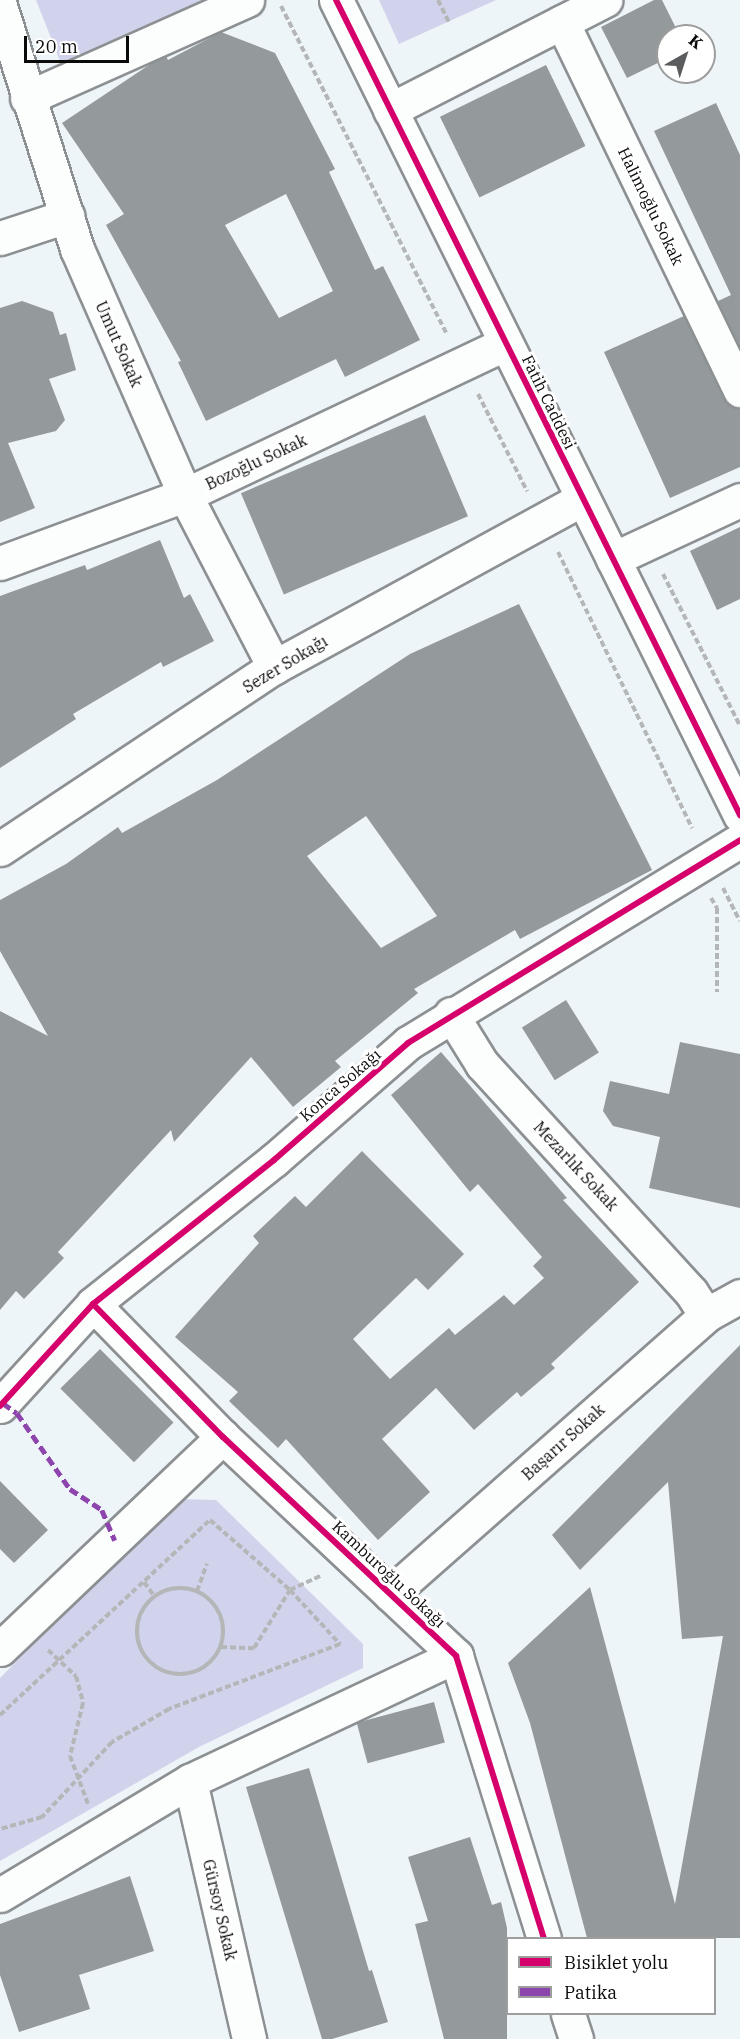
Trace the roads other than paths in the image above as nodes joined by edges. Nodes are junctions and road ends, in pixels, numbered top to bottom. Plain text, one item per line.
1 (247, 0) edge
2 (336, 0) edge
3 (605, 0) edge
4 (0, 6) edge
5 (562, 22) junction
6 (27, 98) junction
7 (390, 110) junction
8 (67, 216) junction
9 (0, 238) edge
10 (505, 344) junction
11 (740, 390) edge
12 (185, 495) junction
13 (582, 500) junction
14 (740, 500) edge
15 (613, 559) junction
16 (0, 563) edge
17 (274, 667) junction
18 (740, 815) edge
19 (740, 840) edge
20 (0, 849) edge
21 (451, 1014) junction
22 (740, 1296) edge
23 (93, 1304) junction
24 (706, 1315) junction
25 (0, 1406) edge
26 (223, 1437) junction
27 (390, 1594) junction
28 (0, 1649) edge
29 (456, 1656) junction
30 (190, 1780) junction
31 (0, 1895) edge
32 (544, 1937) edge
33 (569, 2015) edge
34 (249, 2039) edge
35 (576, 2039) edge

1 - 6 street
2 - 7 street, Fatih Caddesi
3 - 5 street
4 - 6 street, Umut Sokak
5 - 7 street
5 - 11 street, Halimoğlu Sokak
6 - 8 street, Umut Sokak
7 - 10 street, Fatih Caddesi
8 - 9 street
8 - 12 street, Umut Sokak
10 - 12 street, Bozoğlu Sokak
10 - 13 street, Fatih Caddesi
12 - 16 street, Bozoğlu Sokak
12 - 17 street, Umut Sokak
13 - 15 street, Fatih Caddesi
13 - 17 street, Sezer Sokağı
14 - 15 street
15 - 18 street, Fatih Caddesi
17 - 20 street, Sezer Sokağı
19 - 21 street, Konca Sokağı
21 - 23 street, Konca Sokağı
21 - 24 street, Mezarlık Sokak
22 - 24 street, Başarır Sokak
23 - 25 street, Konca Sokağı
23 - 26 street, Kamburoğlu Sokağı
24 - 27 street, Başarır Sokak
26 - 27 street, Kamburoğlu Sokağı
26 - 28 street
27 - 29 street, Kamburoğlu Sokağı
29 - 30 street
29 - 32 street, Kamburoğlu Sokağı
30 - 31 street
30 - 34 street, Gürsoy Sokak
33 - 35 street

